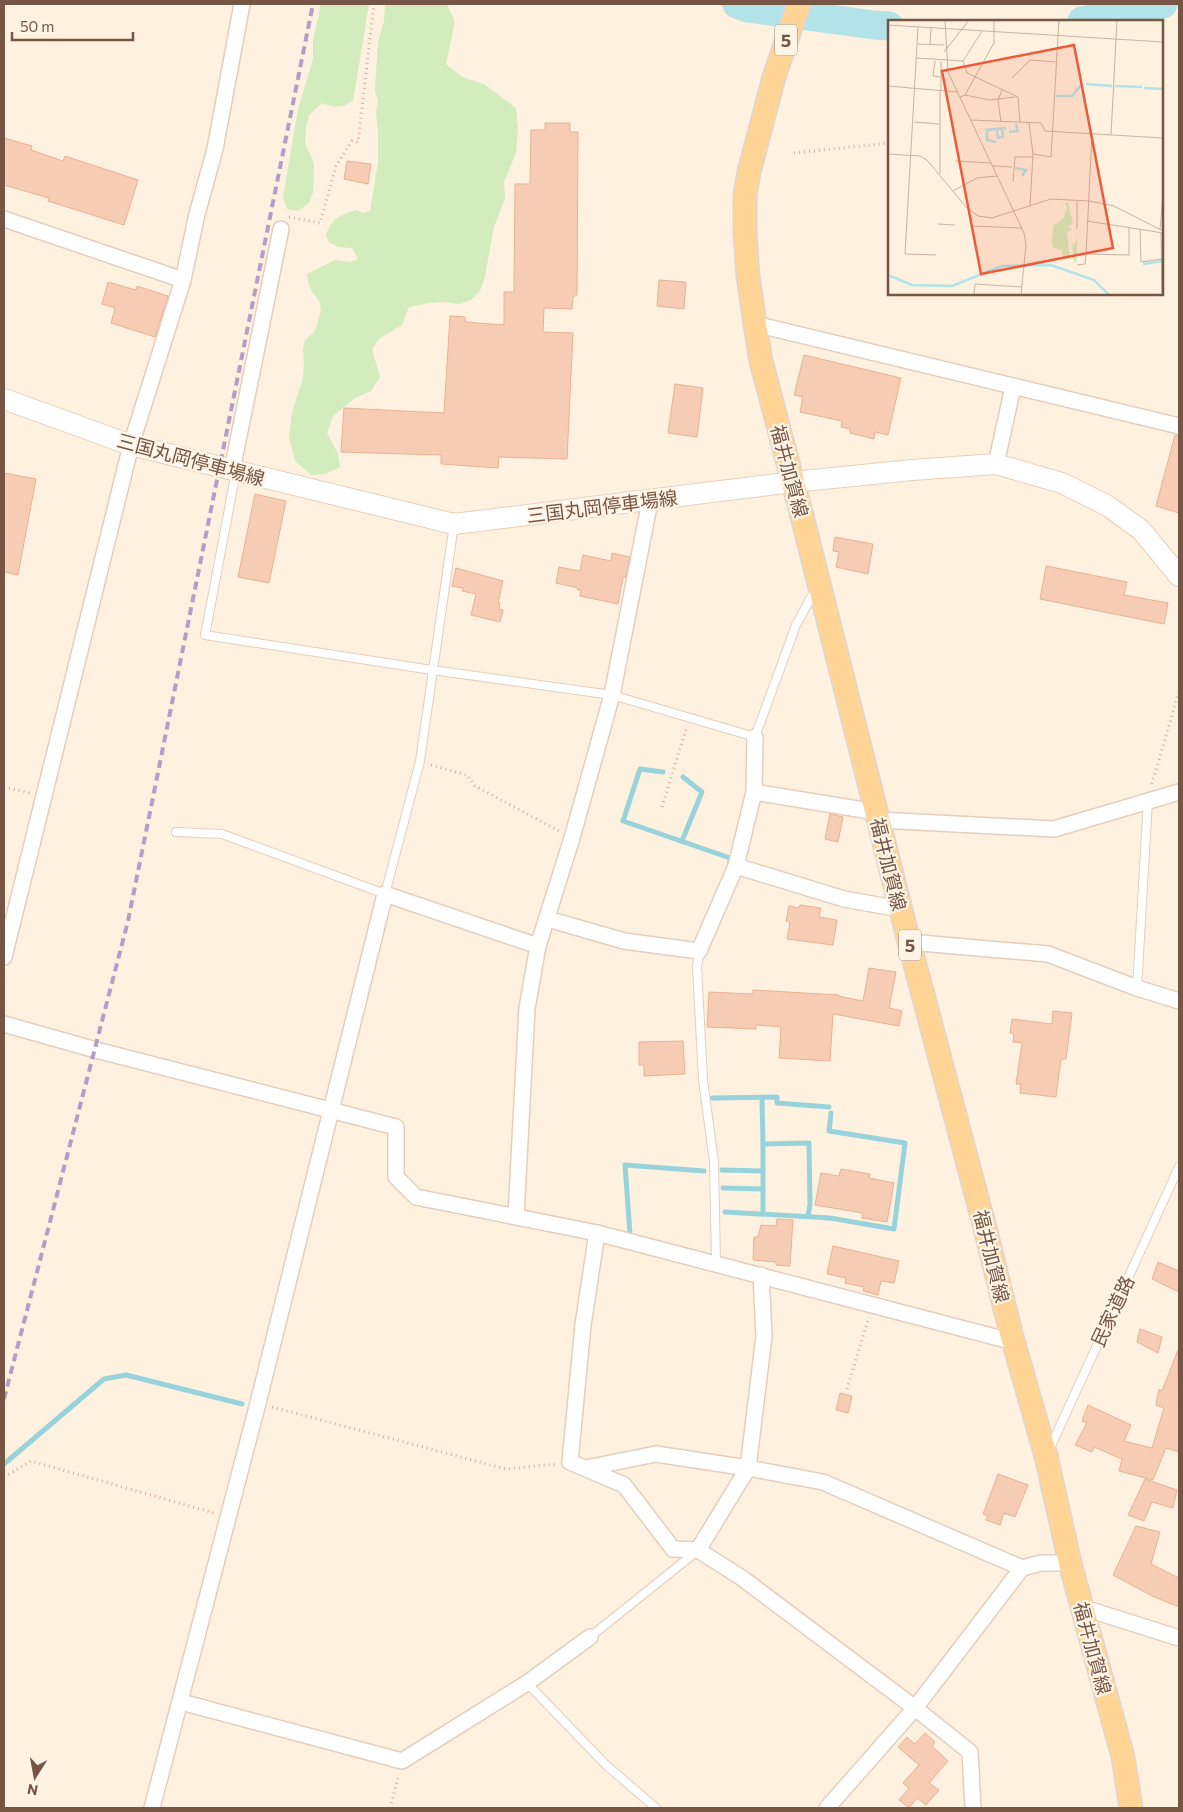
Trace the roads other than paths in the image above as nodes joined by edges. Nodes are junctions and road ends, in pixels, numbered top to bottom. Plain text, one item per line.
1 (242, 4) edge
2 (799, 4) edge
3 (4, 219) edge
4 (281, 228) road end
5 (183, 280) junction
6 (755, 324) junction
7 (1014, 387) junction
8 (4, 399) edge
9 (1179, 426) edge
10 (131, 445) junction
11 (996, 464) junction
12 (234, 471) junction
13 (793, 482) junction
14 (650, 501) junction
15 (454, 524) junction
16 (1179, 576) edge
17 (818, 584) junction
18 (432, 670) junction
19 (612, 695) junction
20 (756, 737) junction
21 (754, 792) junction
22 (1179, 792) edge
23 (1148, 800) junction
24 (877, 816) junction
25 (176, 832) dead end
26 (736, 866) junction
27 (385, 894) junction
28 (900, 909) junction
29 (548, 919) junction
30 (909, 942) junction
31 (538, 946) junction
32 (698, 951) junction
33 (4, 957) edge
34 (1137, 988) junction
35 (1179, 1001) edge
36 (4, 1024) edge
37 (332, 1111) junction
38 (1179, 1167) edge
39 (516, 1216) junction
40 (597, 1234) junction
41 (716, 1264) junction
42 (761, 1276) junction
43 (1014, 1342) junction
44 (1046, 1456) junction
45 (586, 1468) junction
46 (748, 1468) junction
47 (698, 1550) junction
48 (1070, 1563) junction
49 (1022, 1568) junction
50 (1081, 1607) junction
51 (590, 1637) joint
52 (1179, 1638) edge
53 (527, 1683) junction
54 (181, 1702) junction
55 (915, 1708) junction
56 (152, 1808) edge
57 (656, 1808) edge
58 (827, 1808) edge
59 (973, 1808) edge
60 (1131, 1808) edge

1 - 5 street
2 - 6 main road, 福井加賀線 / 5
3 - 5 street
4 - 12 street
5 - 10 street
6 - 7 street
6 - 13 main road, 福井加賀線 / 5
7 - 9 street
7 - 11 street
8 - 10 main road, 三国丸岡停車場線
10 - 12 main road, 三国丸岡停車場線
10 - 33 street
11 - 13 main road, 三国丸岡停車場線
11 - 16 main road, 三国丸岡停車場線
12 - 15 main road, 三国丸岡停車場線
12 - 18 lane
13 - 14 main road, 三国丸岡停車場線
13 - 17 main road, 福井加賀線 / 5
14 - 15 main road, 三国丸岡停車場線
14 - 19 street
15 - 18 lane
17 - 20 lane
17 - 24 main road, 福井加賀線 / 5
18 - 19 lane
18 - 27 lane
19 - 20 lane
19 - 29 street
20 - 21 street
21 - 24 street
21 - 26 street
22 - 23 street
23 - 24 street
23 - 34 lane
24 - 28 main road, 福井加賀線 / 5
25 - 27 lane
26 - 28 street
26 - 32 street
27 - 31 street
27 - 37 street
28 - 30 main road, 福井加賀線 / 5
29 - 31 street
29 - 32 street
30 - 34 street
30 - 43 main road, 福井加賀線 / 5
31 - 39 street
32 - 41 lane
34 - 35 street
36 - 37 street
37 - 39 street
37 - 54 street
38 - 44 lane, 民家道路
39 - 40 street
40 - 41 street
40 - 45 street
41 - 42 street
42 - 43 street
42 - 46 street
43 - 44 main road, 福井加賀線 / 5
44 - 48 main road, 福井加賀線 / 5
45 - 46 street
45 - 47 street
46 - 47 street
46 - 49 street
47 - 51 lane
47 - 55 street
48 - 49 street
48 - 50 main road, 福井加賀線 / 5
49 - 55 street
50 - 52 street
50 - 60 main road, 福井加賀線 / 5
51 - 53 street
53 - 54 street
53 - 57 lane
54 - 56 street
55 - 58 street
55 - 59 street

